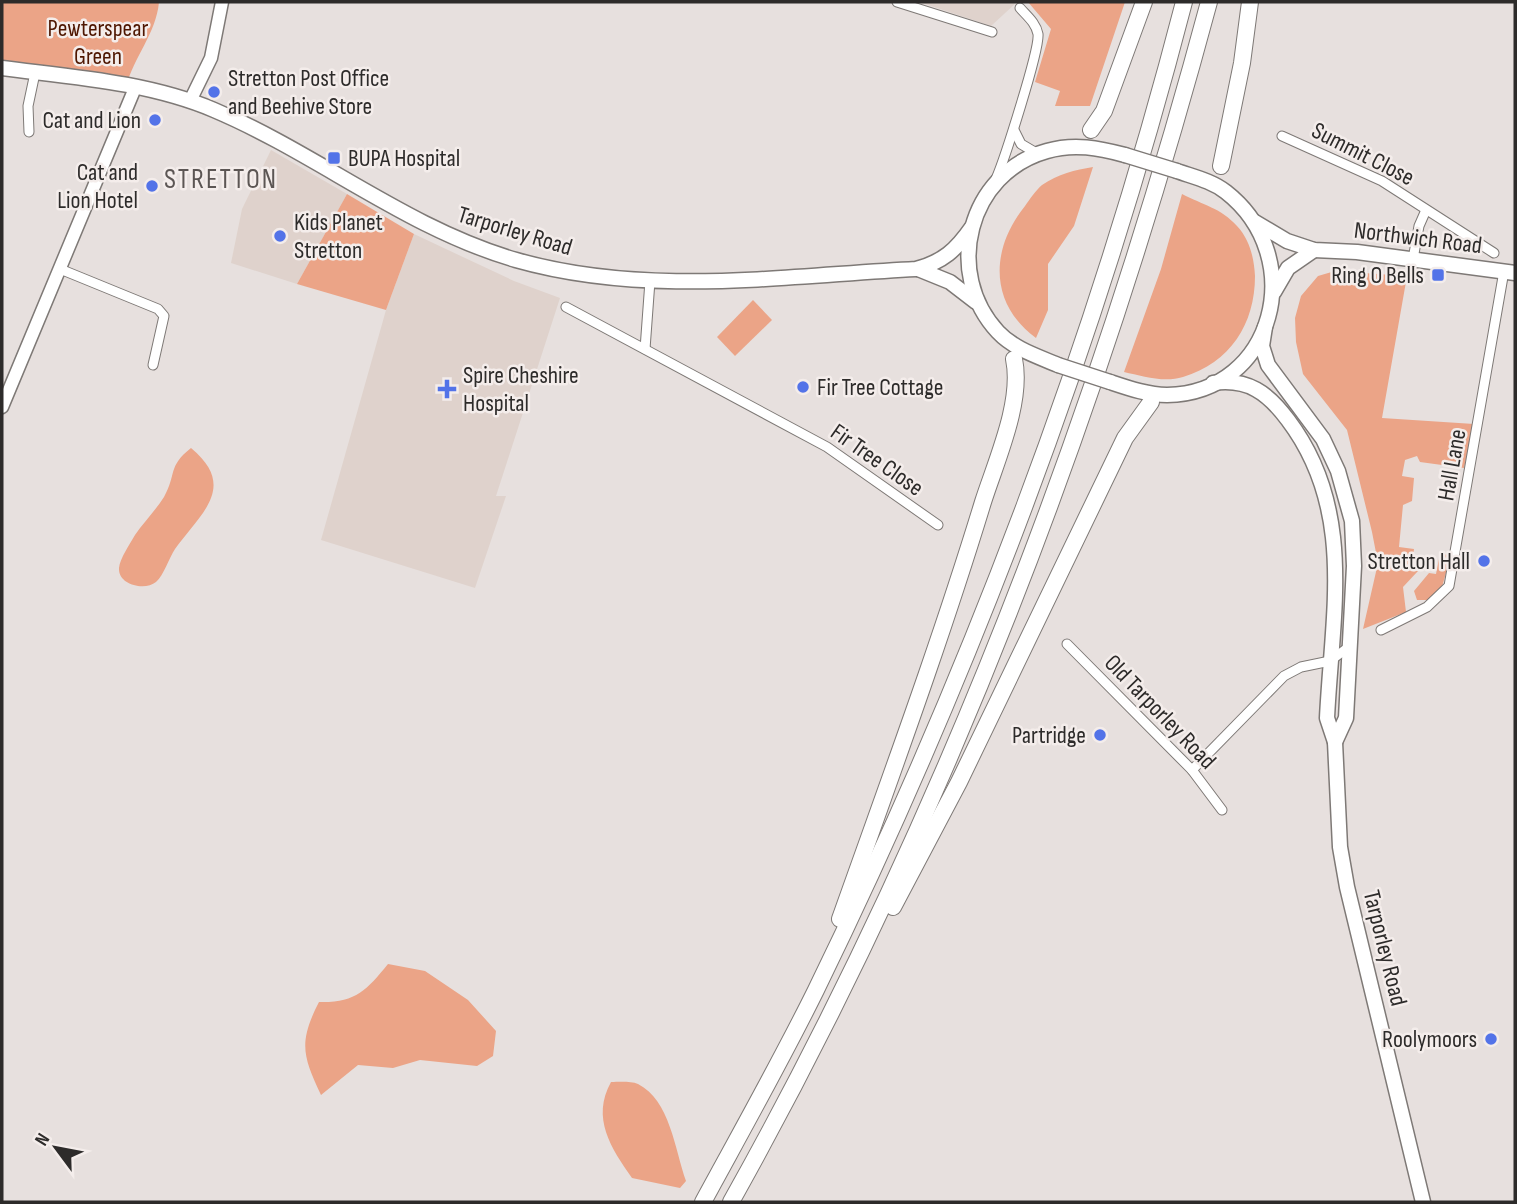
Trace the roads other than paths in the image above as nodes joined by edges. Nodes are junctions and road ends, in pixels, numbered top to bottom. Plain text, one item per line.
1 (222, 2) edge
2 (897, 2) edge
3 (1144, 2) edge
4 (1184, 2) edge
5 (1209, 2) edge
6 (1250, 2) edge
7 (1020, 8) dead end
8 (992, 32) dead end
9 (2, 68) edge
10 (35, 72) junction
11 (135, 88) junction
12 (190, 101) junction
13 (1014, 130) junction
14 (1091, 130) joint
15 (29, 132) dead end
16 (1282, 136) dead end
17 (1065, 147) junction
18 (1038, 154) junction
19 (1221, 166) joint
20 (993, 186) junction
21 (1227, 192) junction
22 (1426, 210) junction
23 (1255, 222) junction
24 (972, 227) junction
25 (1314, 250) junction
26 (1494, 253) dead end
27 (1413, 259) junction
28 (916, 269) junction
29 (60, 270) junction
30 (1510, 272) edge
31 (650, 281) junction
32 (1274, 292) junction
33 (977, 303) junction
34 (566, 307) dead end
35 (1265, 327) junction
36 (1007, 340) junction
37 (645, 349) junction
38 (1014, 359) joint
39 (153, 365) dead end
40 (1213, 383) junction
41 (1168, 395) junction
42 (1151, 402) joint
43 (2, 407) edge
44 (938, 525) dead end
45 (1381, 630) dead end
46 (1067, 644) dead end
47 (1350, 646) junction
48 (1330, 661) junction
49 (1335, 742) junction
50 (1192, 770) junction
51 (1222, 810) dead end
52 (814, 994) junction
53 (836, 1005) junction
54 (703, 1202) edge
55 (731, 1202) edge
56 (1423, 1202) edge

1 - 12 main road
2 - 8 street
3 - 14 highway
4 - 52 highway
5 - 53 highway
6 - 19 highway
7 - 13 street
9 - 10 main road, Tarporley Road
10 - 11 main road, Tarporley Road
10 - 15 street
11 - 12 main road, Tarporley Road
11 - 29 main road
12 - 31 main road, Tarporley Road
13 - 18 street
13 - 20 street
14 - 17 main road
16 - 22 street, Summit Close
17 - 18 main road
17 - 21 main road, bridge
18 - 20 main road
19 - 21 main road
20 - 24 main road
21 - 23 main road
22 - 26 street, Summit Close
22 - 27 street, Summit Close
23 - 25 main road, Northwich Road
23 - 32 main road
24 - 28 main road, Tarporley Road
24 - 33 main road
25 - 27 main road, Northwich Road
25 - 32 main road
27 - 30 main road, Northwich Road
28 - 31 main road, Tarporley Road
28 - 33 main road, Tarporley Road
29 - 39 street
29 - 43 main road
30 - 45 street, Hall Lane
31 - 37 street
32 - 35 main road
33 - 36 main road
34 - 37 street, Fir Tree Close
35 - 40 main road
35 - 47 main road, Tarporley Road
36 - 38 main road
36 - 41 main road, bridge
37 - 44 street, Fir Tree Close
38 - 52 highway
40 - 41 main road
40 - 48 main road, Tarporley Road
41 - 42 main road
42 - 53 highway
46 - 50 street, Old Tarporley Road
47 - 48 street
47 - 49 main road, Tarporley Road
48 - 49 main road, Tarporley Road
48 - 50 street
49 - 56 main road, Tarporley Road
50 - 51 street, Old Tarporley Road
52 - 54 highway
53 - 55 highway

